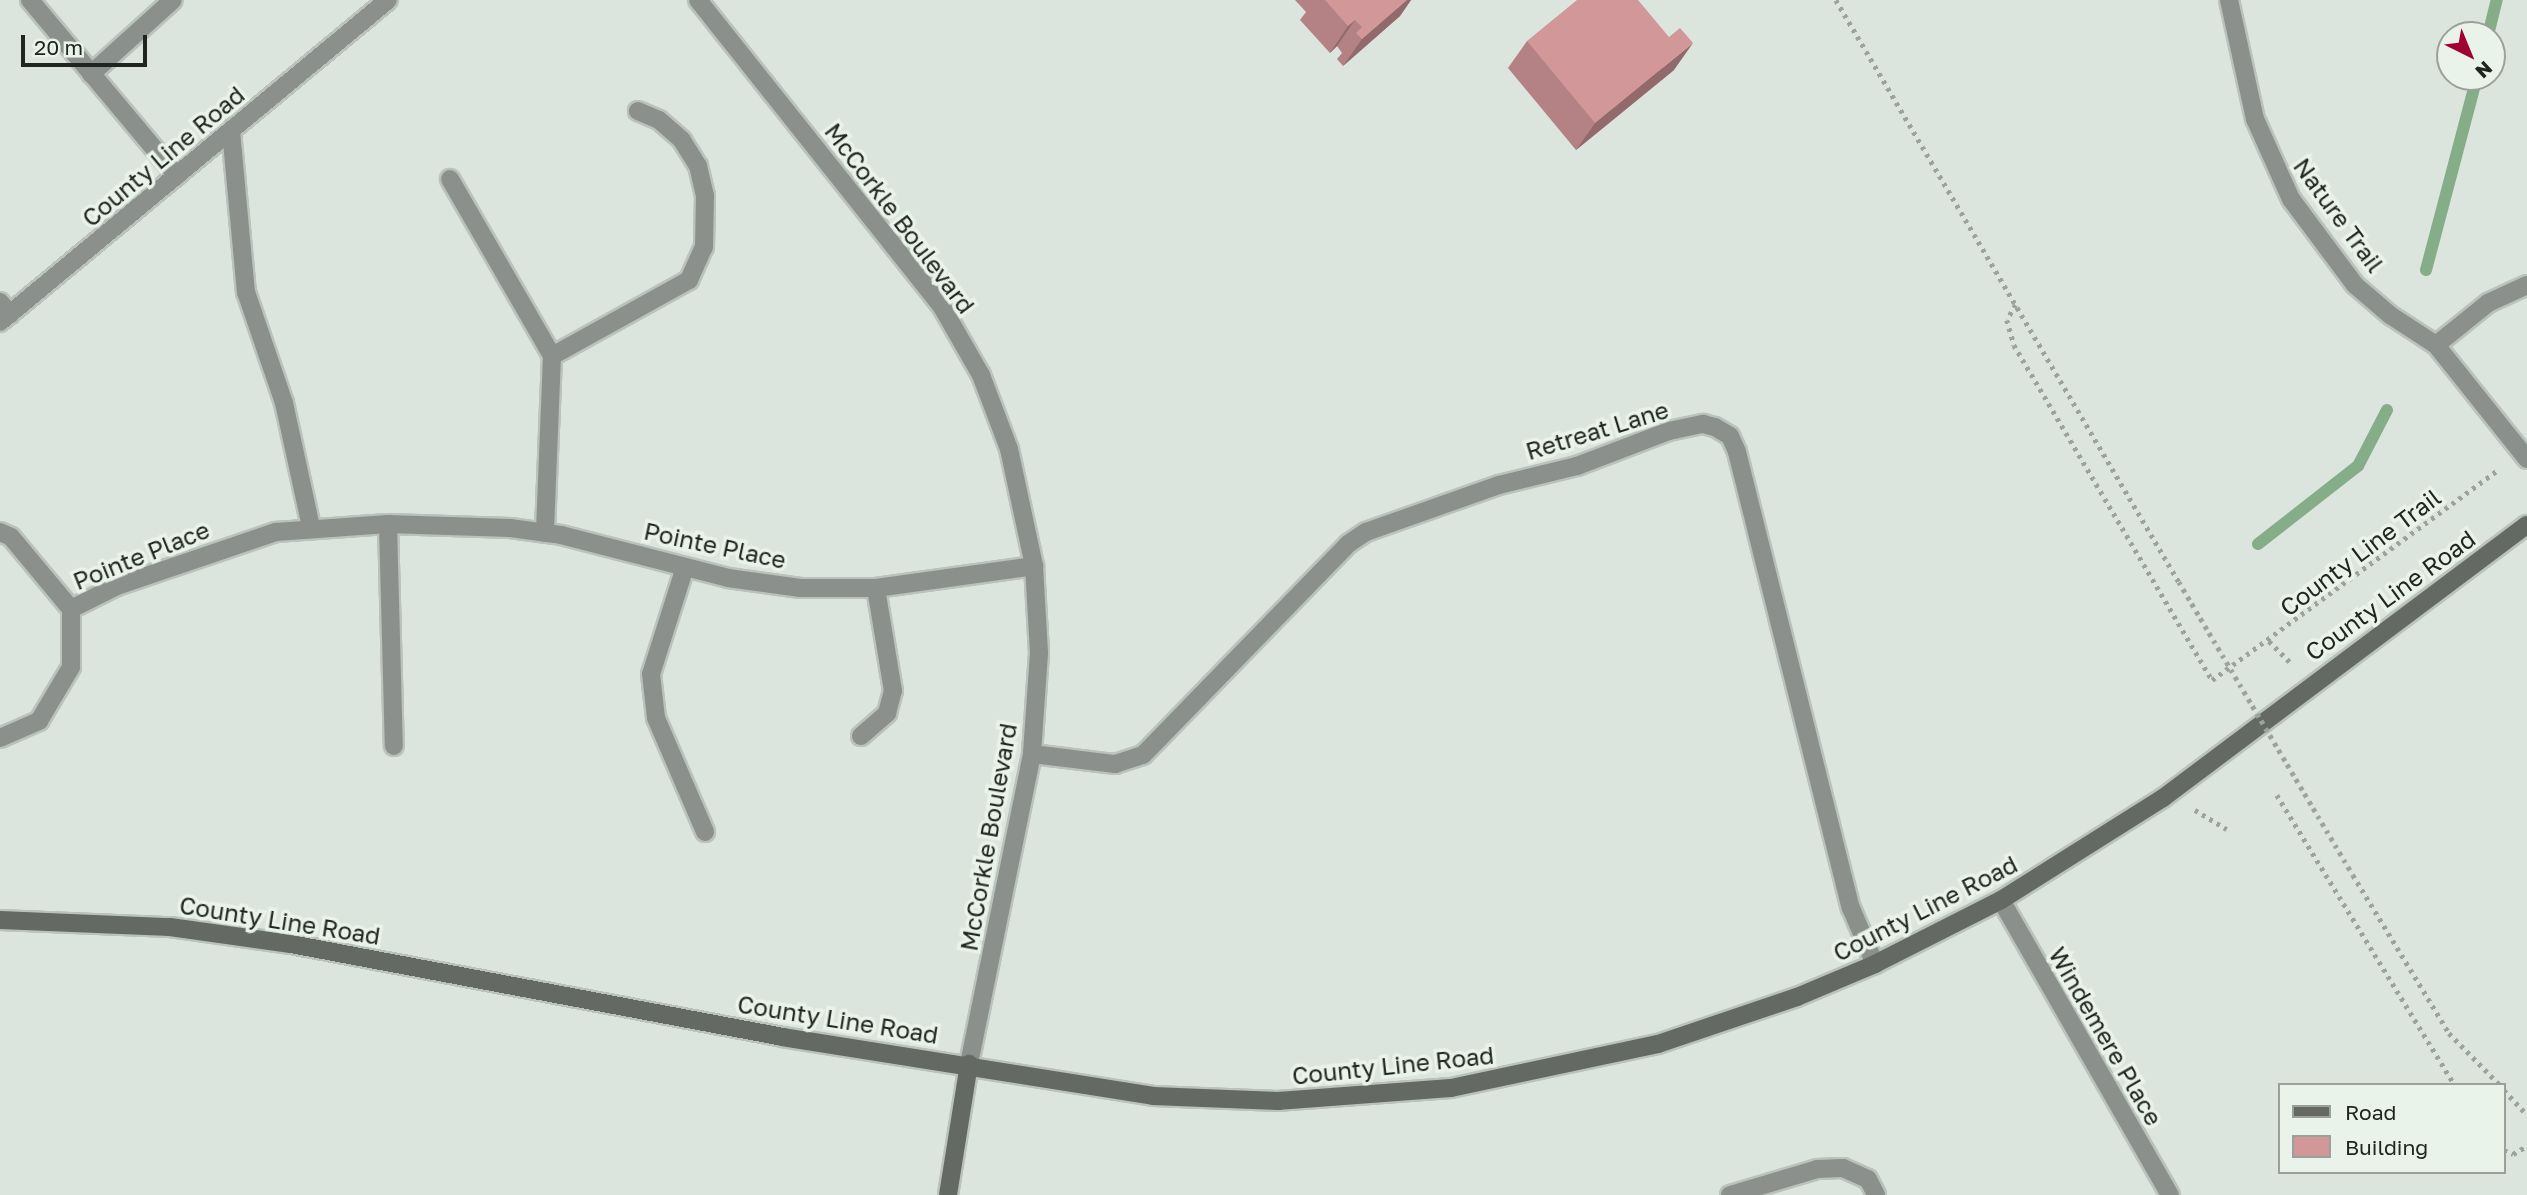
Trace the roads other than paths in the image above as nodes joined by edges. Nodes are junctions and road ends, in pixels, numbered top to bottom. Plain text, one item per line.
1 (30, 0) edge
2 (173, 0) edge
3 (388, 0) edge
4 (698, 0) edge
5 (2229, 0) edge
6 (91, 74) junction
7 (638, 111) dead end
8 (231, 131) junction
9 (177, 176) junction
10 (450, 179) dead end
11 (2527, 285) edge
12 (3, 313) edge
13 (2435, 345) junction
14 (552, 356) junction
15 (2524, 456) edge
16 (388, 524) junction
17 (2527, 525) edge
18 (311, 527) junction
19 (0, 532) edge
20 (545, 533) junction
21 (1034, 566) junction
22 (685, 568) junction
23 (876, 588) junction
24 (71, 609) junction
25 (861, 736) dead end
26 (0, 738) edge
27 (394, 746) dead end
28 (1032, 754) junction
29 (705, 832) dead end
30 (2001, 900) junction
31 (0, 920) edge
32 (1875, 964) junction
33 (969, 1064) junction
34 (948, 1195) edge
35 (1730, 1195) edge
36 (1876, 1195) edge
37 (2170, 1195) edge

1 - 6 street
2 - 6 street
3 - 8 street, County Line Road
4 - 21 street, McCorkle Boulevard
5 - 13 street, Nature Trail
6 - 9 street
7 - 14 street
8 - 9 street, County Line Road
8 - 18 street
9 - 12 street, County Line Road
10 - 14 street
11 - 13 street
13 - 15 street, Nature Trail
14 - 20 street
16 - 18 street, Pointe Place
16 - 20 street, Pointe Place
16 - 27 street
17 - 30 main road, County Line Road
18 - 24 street, Pointe Place
19 - 24 street, Pointe Place
20 - 22 street, Pointe Place
21 - 23 street, Pointe Place
21 - 28 street, McCorkle Boulevard
22 - 23 street, Pointe Place
22 - 29 street
23 - 25 street
24 - 26 street, Pointe Place
28 - 32 street, Retreat Lane
28 - 33 street, McCorkle Boulevard
30 - 32 main road, County Line Road
30 - 37 street, Windemere Place
31 - 33 main road, County Line Road
32 - 33 main road, County Line Road
33 - 34 main road, McCorkle Boulevard
35 - 36 street

